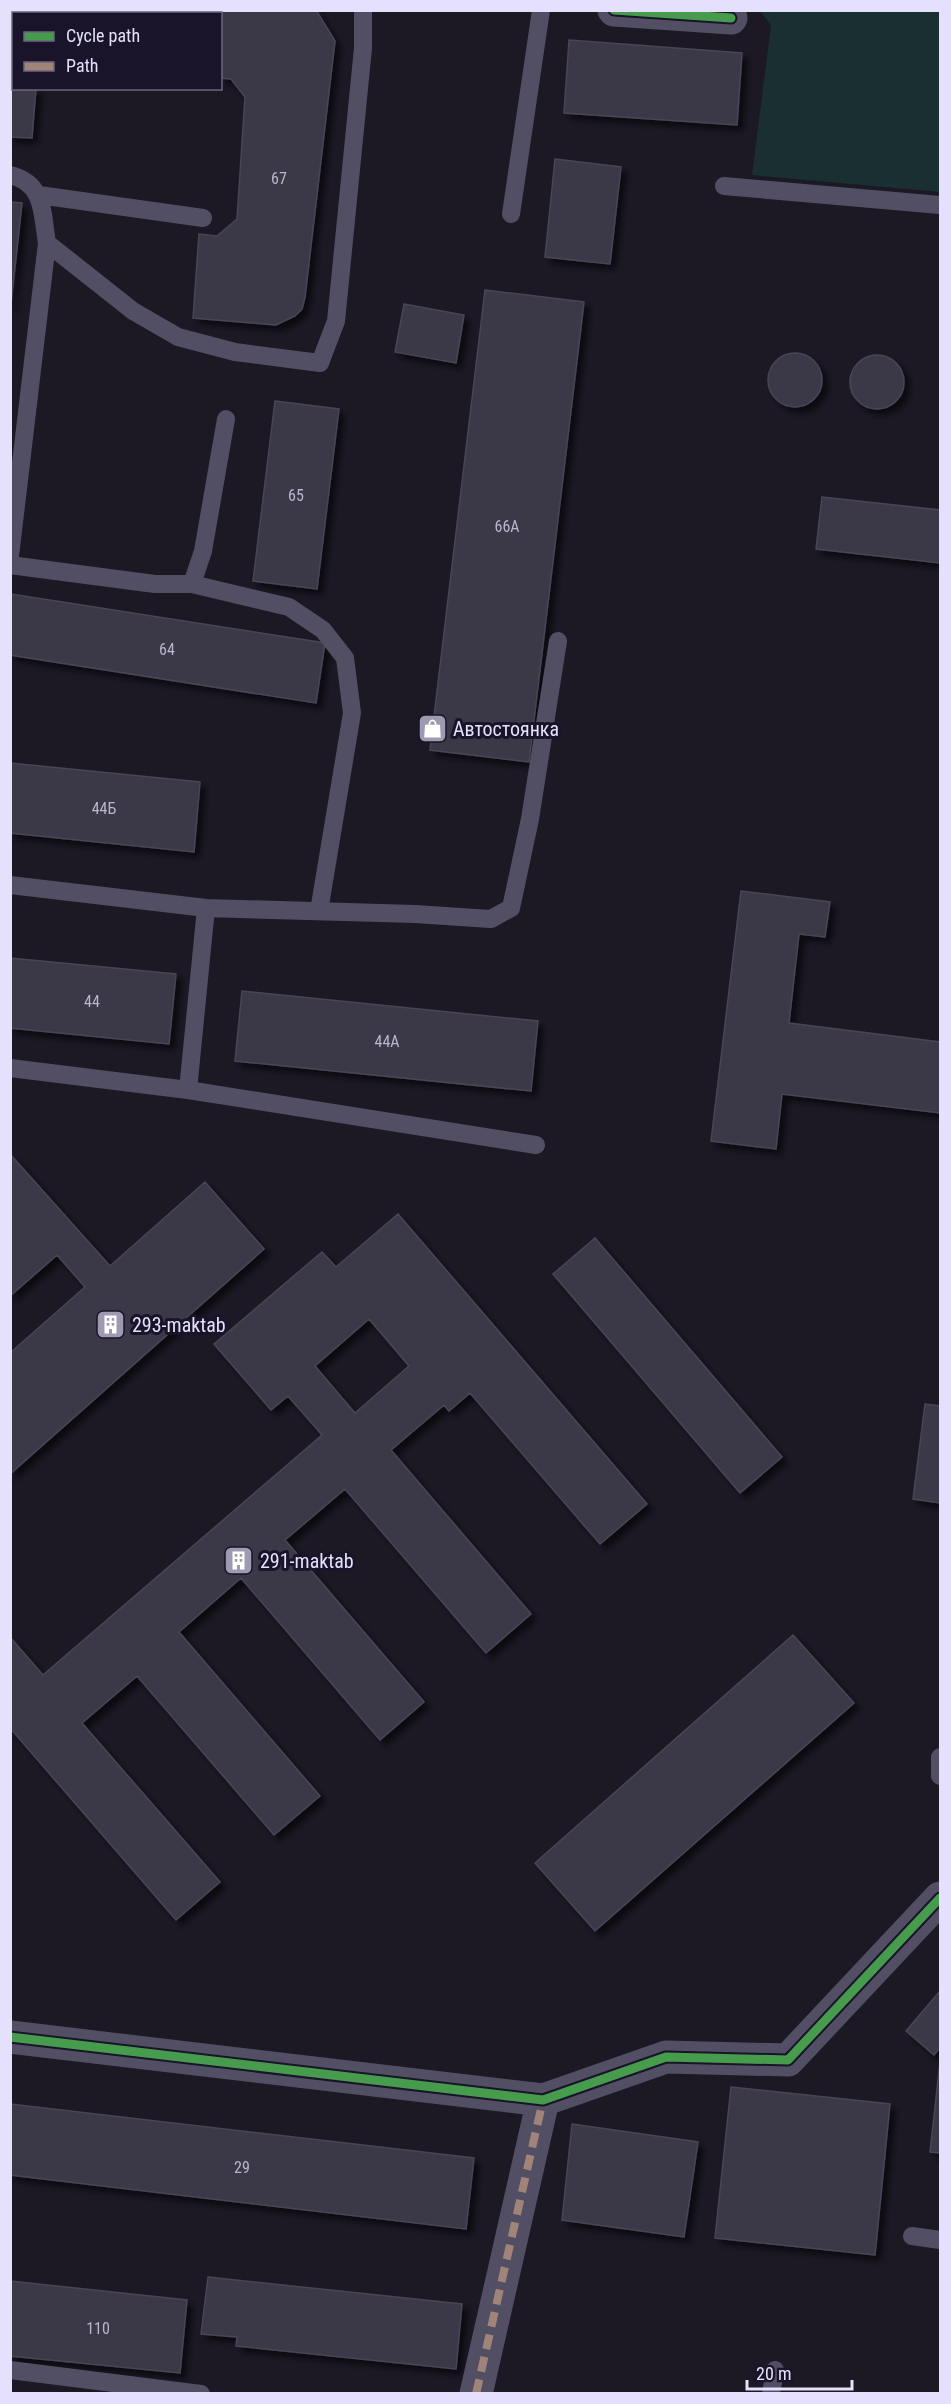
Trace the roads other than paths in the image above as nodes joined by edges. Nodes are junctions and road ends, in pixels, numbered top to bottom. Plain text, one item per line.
1 (363, 10) edge
2 (541, 10) edge
3 (614, 10) edge
4 (731, 18) dead end
5 (10, 175) edge
6 (724, 186) dead end
7 (39, 195) junction
8 (940, 205) edge
9 (512, 214) dead end
10 (203, 218) dead end
11 (47, 243) junction
12 (226, 418) dead end
13 (10, 556) edge
14 (10, 565) edge
15 (192, 584) junction
16 (558, 641) dead end
17 (10, 885) edge
18 (206, 908) junction
19 (319, 911) junction
20 (10, 1068) edge
21 (188, 1089) junction
22 (536, 1145) dead end
23 (940, 1756) edge
24 (940, 1776) edge
25 (940, 1898) edge
26 (10, 2037) edge
27 (543, 2100) junction
28 (912, 2236) dead end
29 (940, 2240) edge
30 (10, 2370) edge
31 (775, 2370) dead end
32 (162, 2391) edge
33 (201, 2394) edge
34 (476, 2394) edge
35 (771, 2394) edge

1 - 11 lane
2 - 9 lane
3 - 4 street
5 - 7 lane
6 - 8 lane
7 - 10 lane
7 - 11 lane
11 - 13 lane
12 - 15 lane
14 - 15 lane
15 - 19 lane
16 - 19 lane
17 - 18 lane
18 - 19 lane
18 - 21 lane
20 - 21 lane
21 - 22 lane
23 - 24 lane
25 - 27 street
26 - 27 street
27 - 34 street
28 - 29 lane
30 - 32 lane
31 - 35 lane
32 - 33 lane

